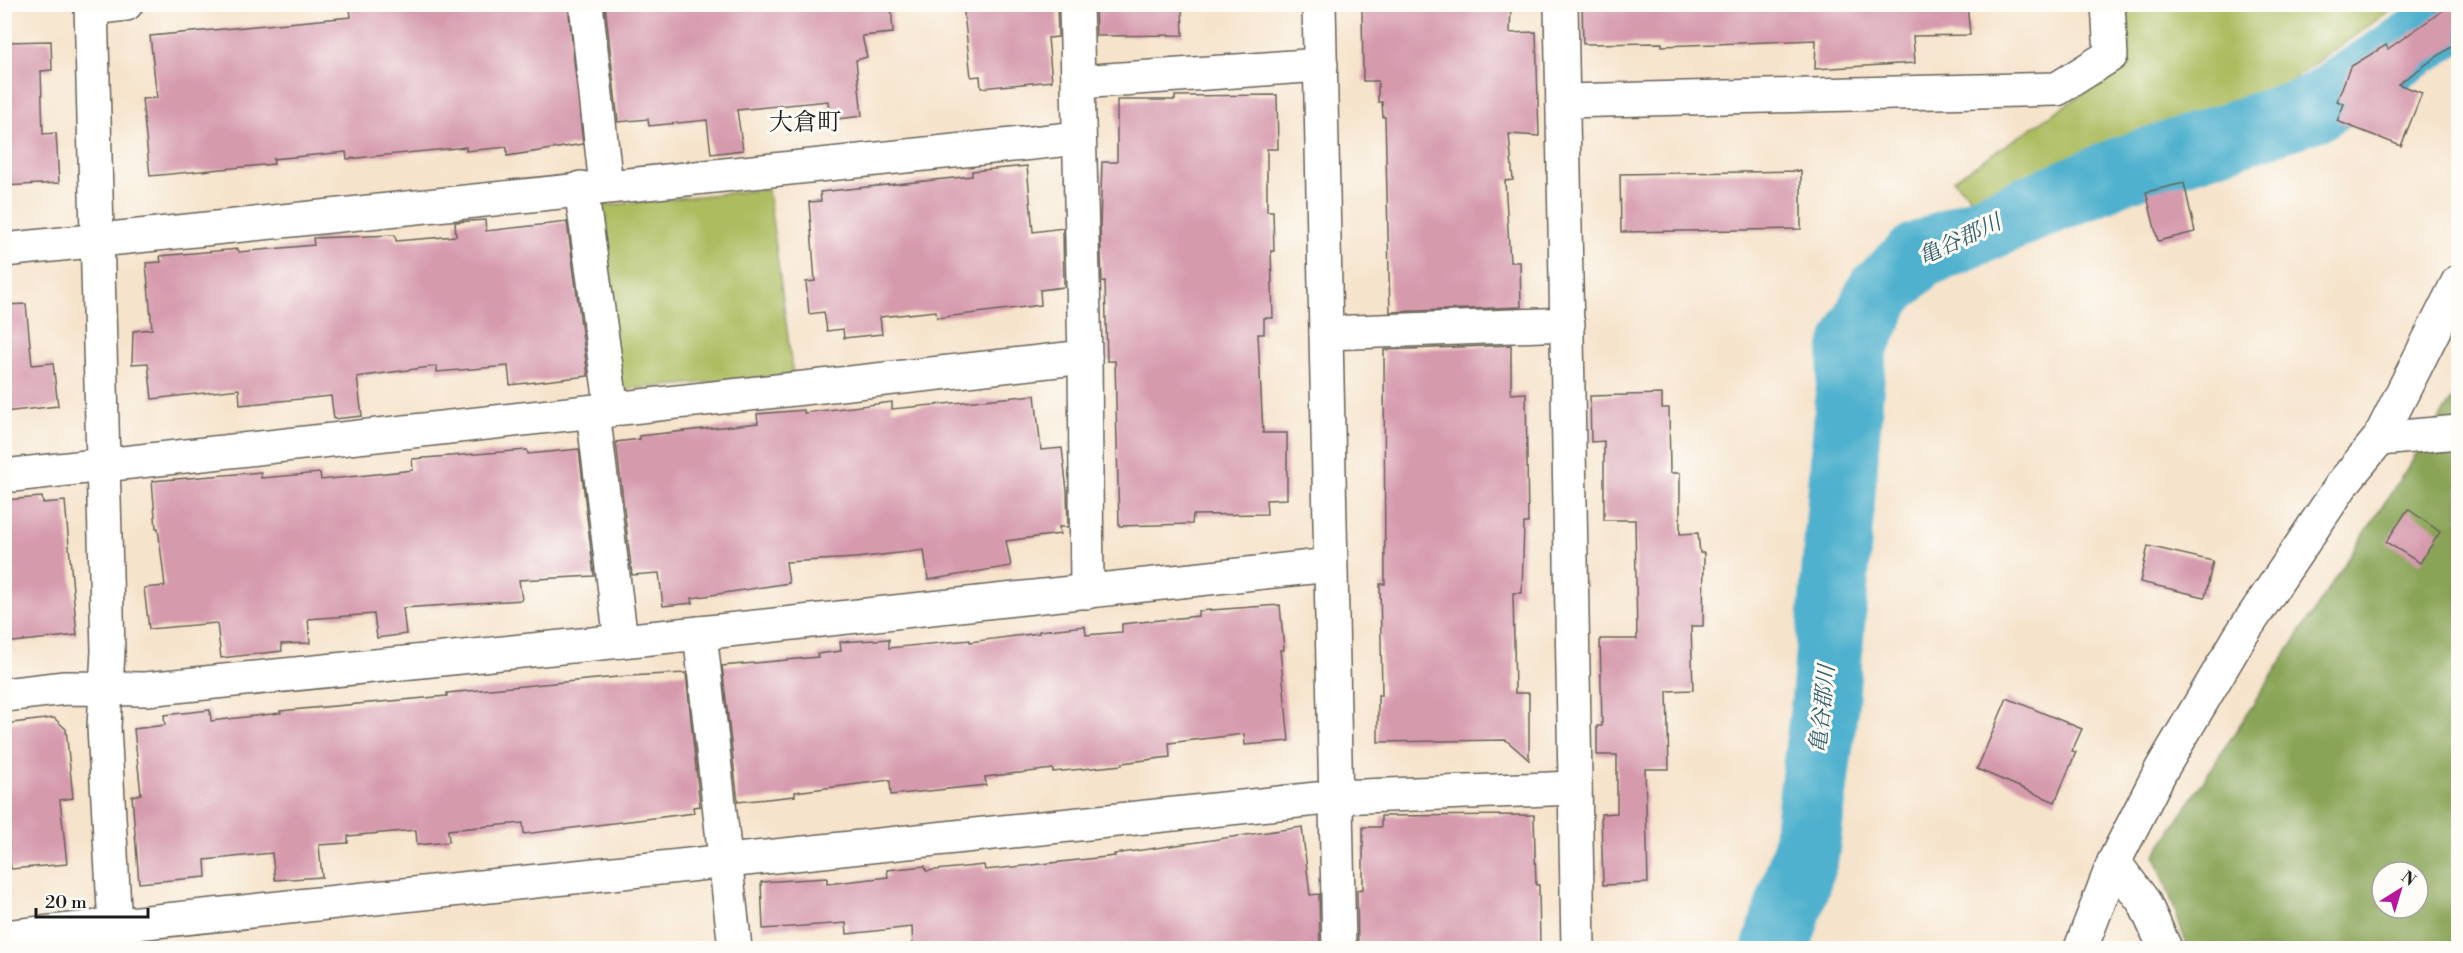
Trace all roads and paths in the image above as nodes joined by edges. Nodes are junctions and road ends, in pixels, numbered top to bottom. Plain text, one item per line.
1 (126, 4) edge
2 (586, 4) edge
3 (1076, 4) edge
4 (1319, 4) edge
5 (1561, 4) edge
6 (2108, 4) edge
7 (91, 6) edge
8 (1321, 65) junction
9 (1079, 82) junction
10 (1564, 101) junction
11 (1079, 138) junction
12 (594, 187) junction
13 (98, 240) junction
14 (4, 250) edge
15 (2458, 282) edge
16 (1568, 324) junction
17 (1326, 333) junction
18 (1085, 357) junction
19 (602, 411) junction
20 (2458, 432) edge
21 (2379, 439) junction
22 (104, 466) junction
23 (4, 476) edge
24 (1330, 565) junction
25 (1087, 592) junction
26 (700, 633) junction
27 (621, 641) junction
28 (106, 689) junction
29 (4, 695) edge
30 (1575, 788) junction
31 (1336, 797) junction
32 (724, 860) junction
33 (2114, 862) junction
34 (115, 926) junction
35 (4, 937) edge
36 (735, 948) edge
37 (1339, 948) edge
38 (1578, 948) edge
39 (2081, 948) edge
40 (2166, 948) edge

1 - 7 street
2 - 12 street
3 - 9 street
4 - 8 street
5 - 10 street
6 - 10 street
7 - 13 street
8 - 9 street
8 - 17 street
9 - 11 street
10 - 16 street
11 - 12 street
11 - 18 street
12 - 13 street
12 - 19 street
13 - 14 street
13 - 22 street
15 - 21 street
16 - 17 street
16 - 30 street
17 - 24 street
18 - 19 street
18 - 25 street
19 - 22 street
19 - 27 street
20 - 21 street
21 - 33 street
22 - 23 street
22 - 28 street
24 - 25 street
24 - 31 street
25 - 26 street
26 - 27 street
26 - 32 street
27 - 28 street
28 - 29 street
28 - 34 street
30 - 31 street
30 - 38 street
31 - 32 street
31 - 37 street
32 - 34 street
32 - 36 street
33 - 39 street
33 - 40 street
34 - 35 street

